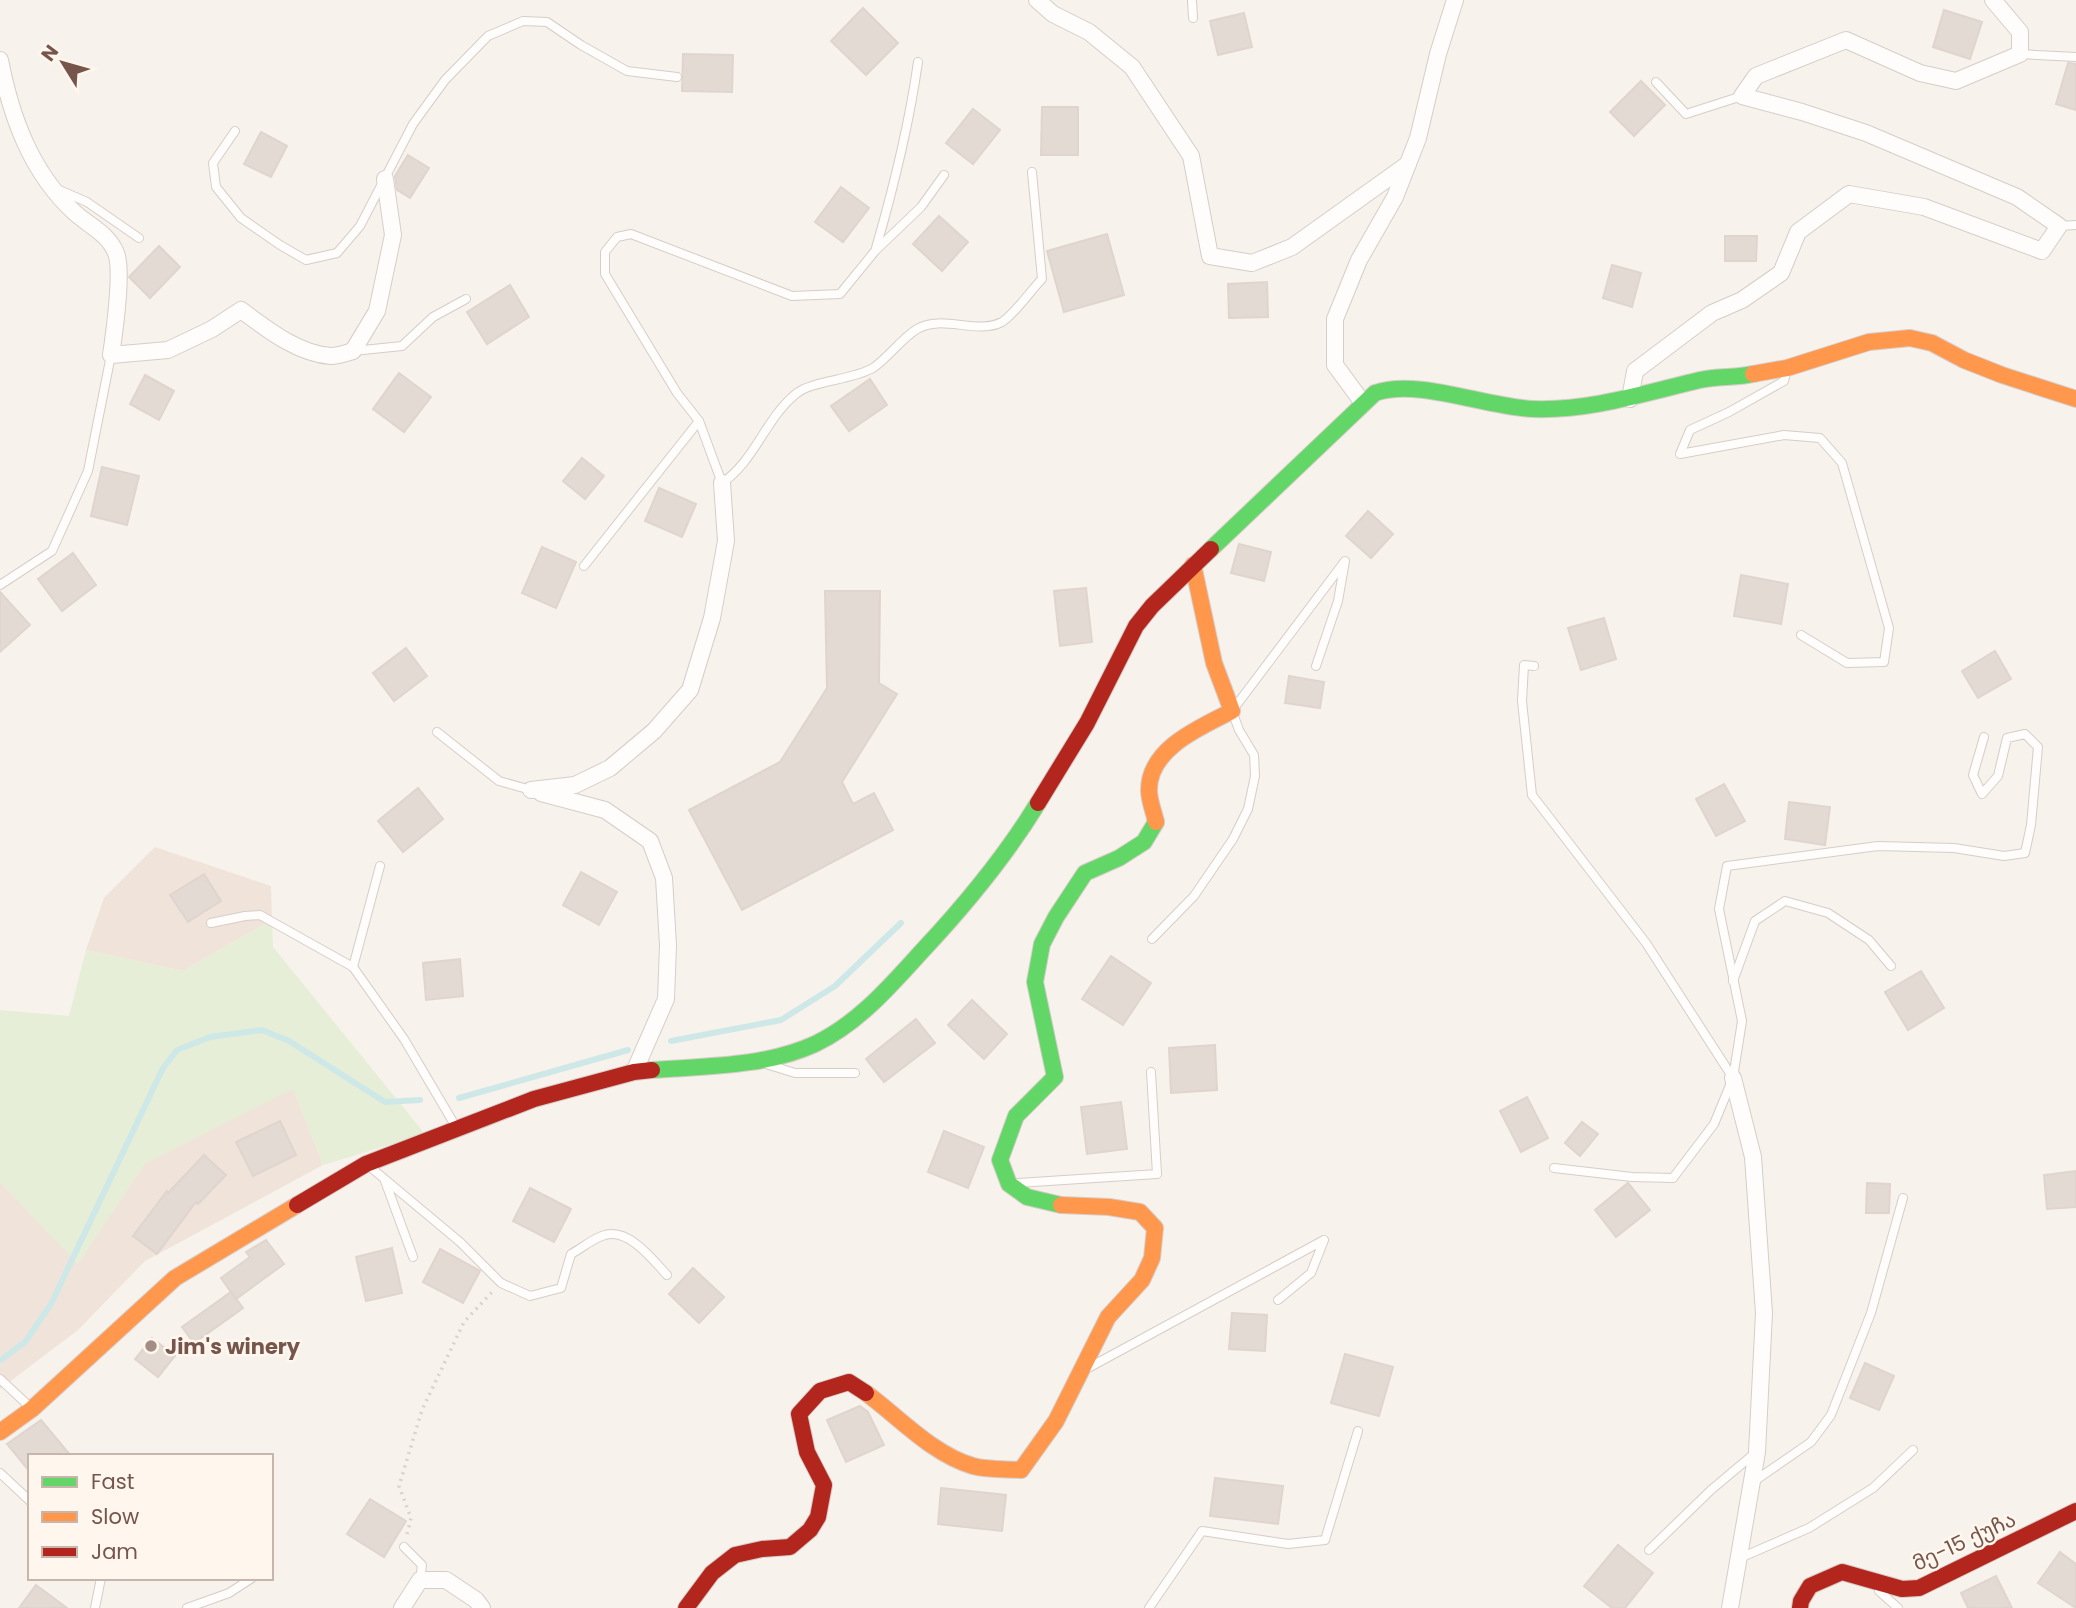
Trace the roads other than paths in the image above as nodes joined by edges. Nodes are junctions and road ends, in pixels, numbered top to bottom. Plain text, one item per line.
1 (1037, 0) edge
2 (1192, 0) edge
3 (1455, 0) edge
4 (1993, 0) edge
5 (1193, 18) dead end
6 (2020, 54) junction
7 (2076, 57) edge
8 (0, 60) edge
9 (918, 62) dead end
10 (677, 77) dead end
11 (1656, 82) dead end
12 (1742, 96) junction
13 (235, 131) dead end
14 (1408, 164) junction
15 (1032, 172) dead end
16 (944, 175) dead end
17 (384, 179) junction
18 (51, 186) junction
19 (2076, 225) edge
20 (2059, 226) junction
21 (139, 238) dead end
22 (875, 251) junction
23 (466, 299) dead end
24 (353, 351) junction
25 (111, 355) junction
26 (1787, 368) junction
27 (1630, 399) junction
28 (2076, 399) edge
29 (1363, 403) junction
30 (699, 421) junction
31 (722, 483) junction
32 (1193, 565) junction
33 (584, 566) dead end
34 (0, 585) edge
35 (1801, 635) dead end
36 (1316, 666) dead end
37 (1534, 666) dead end
38 (1232, 711) junction
39 (437, 732) dead end
40 (1984, 737) dead end
41 (531, 790) junction
42 (380, 866) dead end
43 (211, 923) dead end
44 (1152, 939) dead end
45 (1891, 965) dead end
46 (353, 967) junction
47 (1734, 981) junction
48 (757, 1062) junction
49 (634, 1072) junction
50 (1151, 1072) dead end
51 (855, 1073) dead end
52 (1733, 1078) junction
53 (457, 1129) junction
54 (366, 1164) junction
55 (1554, 1168) dead end
56 (384, 1179) junction
57 (1009, 1184) junction
58 (1903, 1198) dead end
59 (413, 1257) dead end
60 (667, 1275) dead end
61 (1278, 1300) dead end
62 (1081, 1372) junction
63 (0, 1379) edge
64 (32, 1409) junction
65 (1358, 1431) dead end
66 (0, 1432) edge
67 (1913, 1450) dead end
68 (1757, 1452) junction
69 (0, 1473) edge
70 (1752, 1483) junction
71 (28, 1499) edge
72 (2076, 1511) edge
73 (404, 1547) road end
74 (1649, 1550) dead end
75 (1740, 1558) junction
76 (1867, 1579) junction
77 (102, 1580) edge
78 (249, 1580) edge
79 (419, 1580) junction
80 (95, 1608) edge
81 (187, 1608) edge
82 (402, 1608) edge
83 (482, 1608) edge
84 (686, 1608) edge
85 (1149, 1608) edge
86 (1730, 1608) edge
87 (1800, 1608) edge
88 (1898, 1608) edge

1 - 14 street
2 - 5 lane
3 - 14 street
4 - 6 street
6 - 7 lane
6 - 12 street
8 - 18 street
9 - 22 lane
10 - 17 lane
11 - 12 lane
12 - 20 street
13 - 17 lane
14 - 29 street
15 - 31 lane
16 - 22 lane
17 - 24 street
18 - 21 lane
18 - 25 street
19 - 20 lane
20 - 27 street
22 - 30 lane
23 - 24 lane
24 - 25 street
25 - 34 lane
26 - 27 street
26 - 28 street
26 - 35 lane
27 - 29 street
29 - 32 street
30 - 31 lane
30 - 33 lane
31 - 41 street
32 - 38 street
32 - 48 street
36 - 38 lane
37 - 52 lane
38 - 44 lane
38 - 57 street
39 - 41 lane
40 - 47 lane
41 - 49 street
42 - 46 lane
43 - 46 lane
45 - 47 lane
46 - 53 lane
47 - 52 lane
48 - 49 street
48 - 51 lane
49 - 53 street
50 - 57 lane
52 - 55 lane
52 - 68 street
53 - 54 street
54 - 56 lane
54 - 64 street
56 - 59 lane
56 - 60 lane
57 - 62 street
58 - 70 lane
61 - 62 lane
62 - 84 street
63 - 64 lane
64 - 66 street
65 - 85 lane
67 - 75 lane
68 - 70 street
68 - 74 lane
69 - 71 lane
70 - 75 street
72 - 76 street, მე-15 ქუჩა
73 - 79 lane
75 - 86 street
76 - 87 street, მე-15 ქუჩა
76 - 88 lane
77 - 80 lane
78 - 81 lane
79 - 82 street
79 - 83 street

